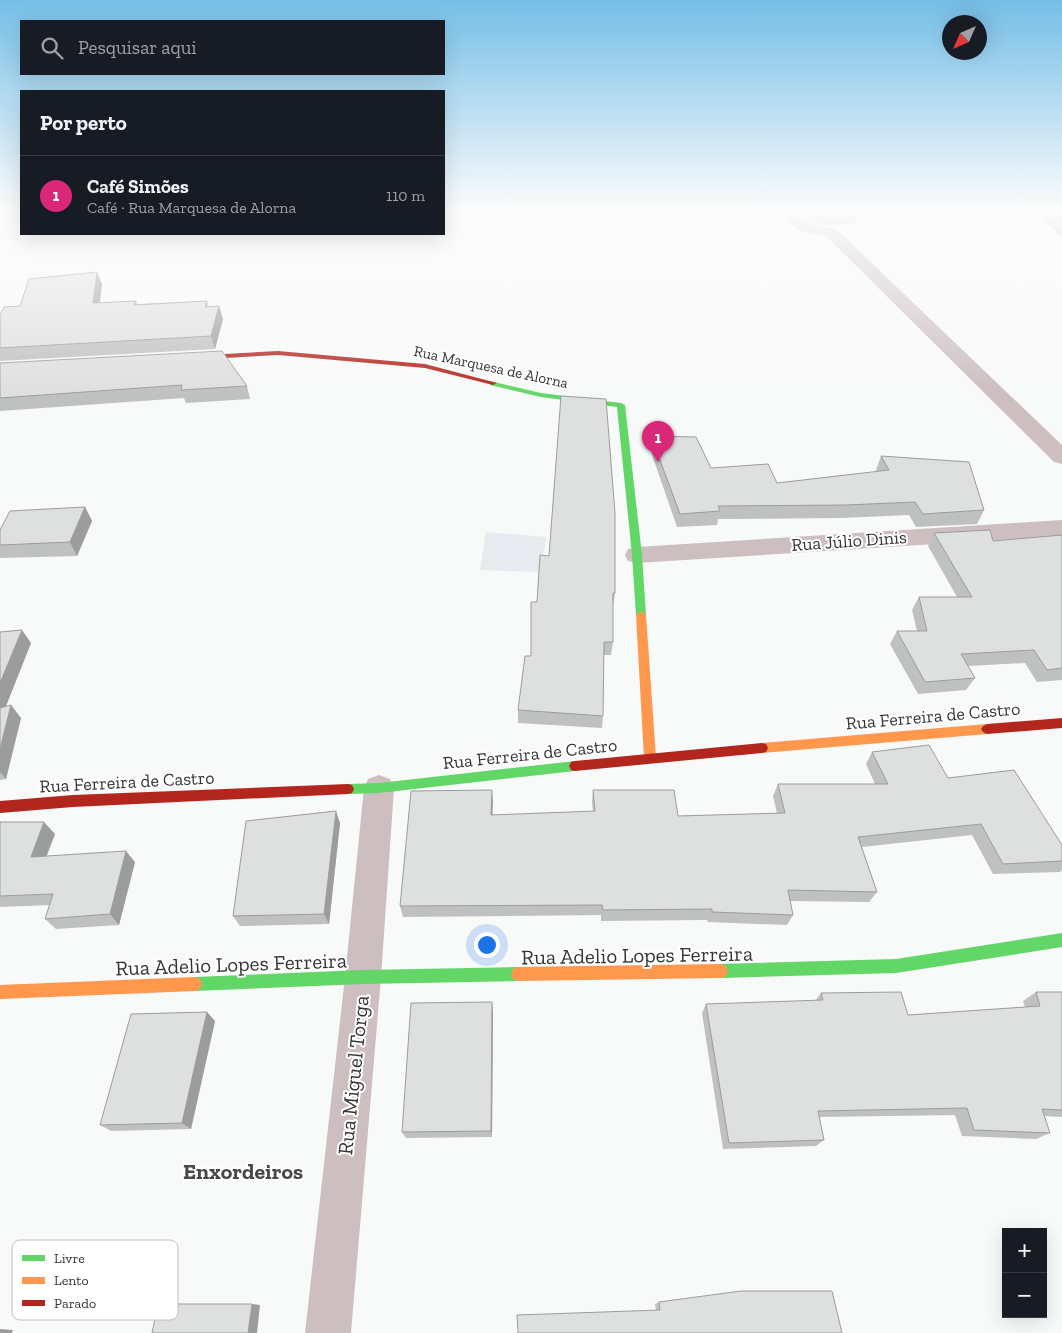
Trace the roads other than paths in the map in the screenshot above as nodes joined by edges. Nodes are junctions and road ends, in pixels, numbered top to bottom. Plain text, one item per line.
1 (871, 271) edge
2 (178, 359) edge
3 (1062, 456) edge
4 (1062, 528) edge
5 (637, 555) junction
6 (1062, 723) edge
7 (650, 758) junction
8 (379, 788) junction
9 (0, 807) edge
10 (1062, 940) edge
11 (363, 977) junction
12 (0, 992) edge
13 (328, 1333) edge

1 - 3 street
2 - 5 street, Rua Marquesa de Alorna
4 - 5 street, Rua Júlio Dinis
5 - 7 street, Rua Marquesa de Alorna
6 - 7 street, Rua Ferreira de Castro
7 - 8 street, Rua Ferreira de Castro
8 - 9 street, Rua Ferreira de Castro
8 - 11 street, Rua Miguel Torga
10 - 11 street, Rua Adelio Lopes Ferreira
11 - 12 street, Rua Adelio Lopes Ferreira
11 - 13 street, Rua Miguel Torga

